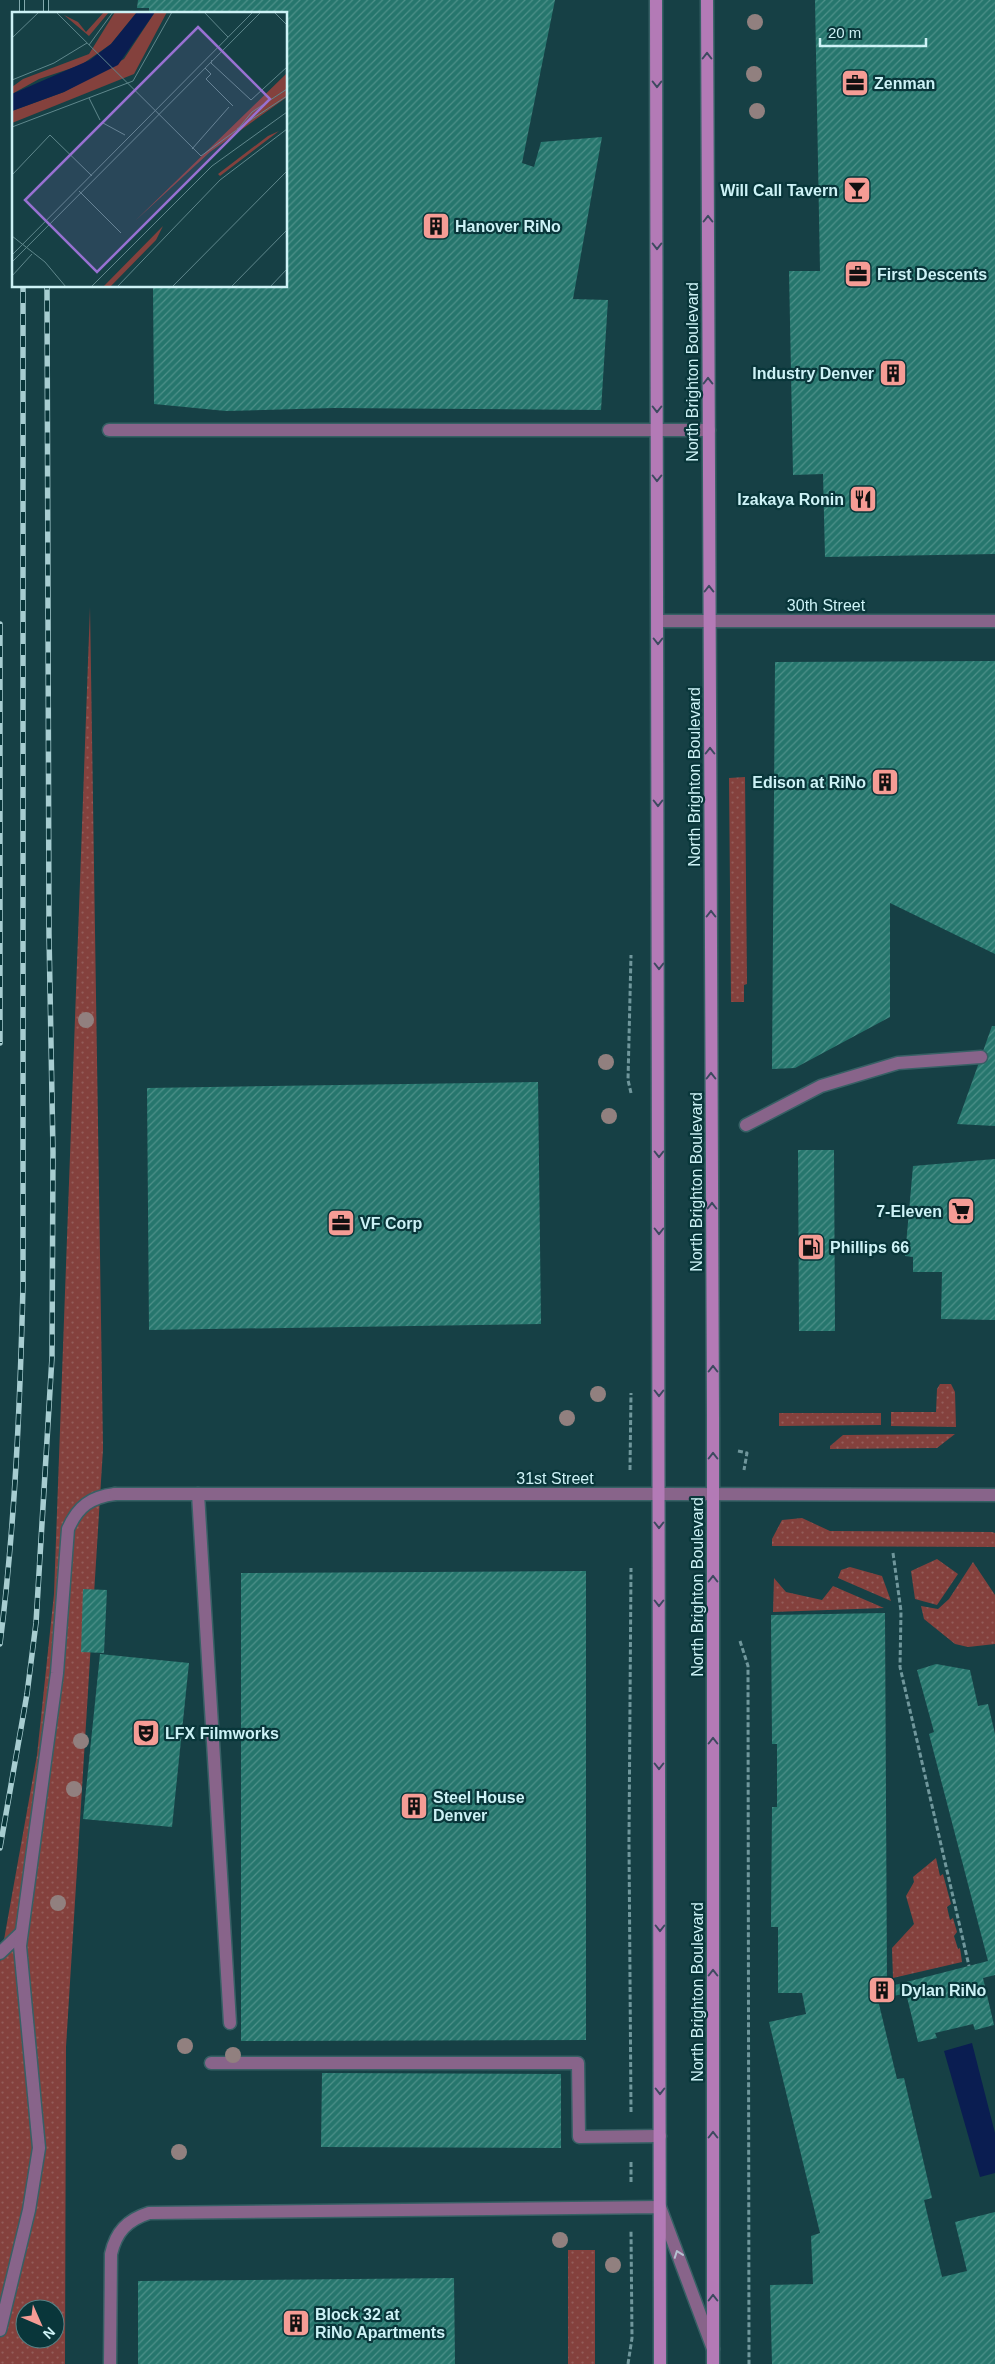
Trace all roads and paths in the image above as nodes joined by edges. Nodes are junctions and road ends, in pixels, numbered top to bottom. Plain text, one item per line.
1 (656, 0) edge
2 (707, 0) edge
3 (109, 430) dead end
4 (657, 430) junction
5 (709, 430) junction
6 (658, 621) junction
7 (710, 621) junction
8 (995, 621) edge
9 (629, 982) dead end
10 (628, 1023) dead end
11 (981, 1056) dead end
12 (746, 1125) dead end
13 (631, 1394) dead end
14 (630, 1414) dead end
15 (198, 1494) junction
16 (659, 1494) junction
17 (713, 1495) junction
18 (995, 1495) edge
19 (893, 1553) dead end
20 (631, 1564) dead end
21 (737, 1636) dead end
22 (21, 1933) junction
23 (0, 1953) edge
24 (969, 1966) dead end
25 (230, 2024) dead end
26 (211, 2063) dead end
27 (631, 2100) dead end
28 (660, 2136) junction
29 (660, 2207) junction
30 (631, 2232) dead end
31 (0, 2330) edge
32 (713, 2349) junction
33 (110, 2364) edge
34 (628, 2364) edge
35 (660, 2364) edge
36 (713, 2364) edge
37 (749, 2364) edge

1 -> 4 main road
5 -> 2 main road, North Brighton Boulevard
3 - 4 street
4 - 5 street
4 -> 6 main road
7 -> 5 main road, North Brighton Boulevard
6 - 7 street, 30th Street
6 -> 16 main road
7 - 8 street, 30th Street
17 -> 7 main road, North Brighton Boulevard
9 - 10 path
11 - 12 street
13 - 14 path
15 - 16 street, 31st Street
15 - 22 street, 31st Street
15 - 25 street
16 - 17 street, 31st Street
16 -> 28 main road
17 - 18 street, 31st Street
32 -> 17 main road, North Brighton Boulevard
19 - 24 path
20 - 27 path
21 - 37 path
22 - 23 street
22 - 31 street, 31st Street
26 - 28 street
28 - 29 main road
32 -> 29 street
29 - 33 street
29 - 35 main road
30 - 34 path
32 - 36 main road, North Brighton Boulevard

